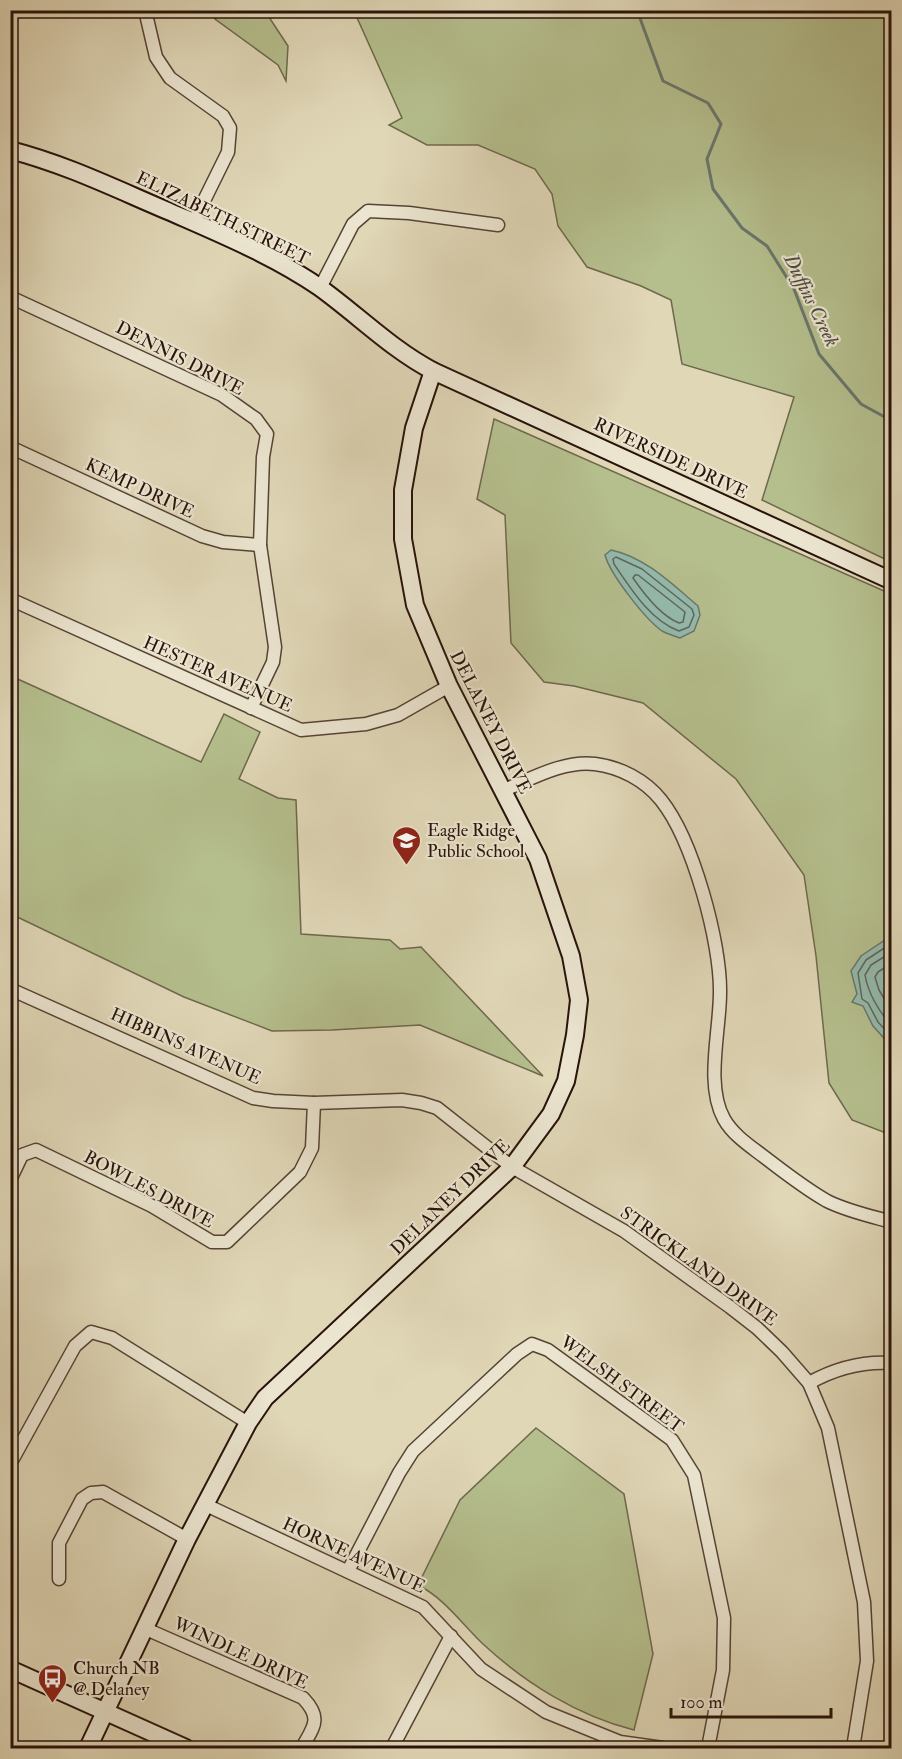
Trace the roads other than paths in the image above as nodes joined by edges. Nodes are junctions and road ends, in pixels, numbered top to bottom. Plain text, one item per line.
1 (145, 10) edge
2 (10, 55) edge
3 (10, 81) edge
4 (10, 150) edge
5 (193, 223) junction
6 (498, 225) dead end
7 (320, 288) junction
8 (10, 297) edge
9 (433, 371) junction
10 (10, 447) edge
11 (260, 545) junction
12 (891, 581) edge
13 (10, 599) edge
14 (449, 686) junction
15 (251, 708) junction
16 (504, 790) junction
17 (10, 989) edge
18 (314, 1103) junction
19 (512, 1167) junction
20 (10, 1180) edge
21 (891, 1222) edge
22 (891, 1363) edge
23 (808, 1383) junction
24 (248, 1423) junction
25 (10, 1464) edge
26 (206, 1504) junction
27 (187, 1539) junction
28 (348, 1571) junction
29 (59, 1578) dead end
30 (146, 1629) junction
31 (451, 1636) junction
32 (10, 1669) edge
33 (105, 1712) junction
34 (88, 1749) edge
35 (186, 1749) edge
36 (302, 1749) edge
37 (392, 1749) edge
38 (663, 1749) edge
39 (708, 1749) edge
40 (853, 1749) edge

1 - 5 street
2 - 3 street
4 - 5 street, ELIZABETH STREET
5 - 7 street, ELIZABETH STREET
6 - 7 street
7 - 9 street, ELIZABETH STREET
8 - 11 street, DENNIS DRIVE
9 - 12 street, RIVERSIDE DRIVE
9 - 14 street, DELANEY DRIVE
10 - 11 street, KEMP DRIVE
11 - 15 street, DENNIS DRIVE
13 - 15 street, HESTER AVENUE
14 - 15 street, HESTER AVENUE
14 - 16 street, DELANEY DRIVE
16 - 19 street, DELANEY DRIVE
16 - 21 street
17 - 18 street, HIBBINS AVENUE
18 - 19 street, HIBBINS AVENUE
18 - 20 street, BOWLES DRIVE
19 - 23 street, STRICKLAND DRIVE
19 - 24 street, DELANEY DRIVE
22 - 23 street
23 - 40 street, STRICKLAND DRIVE
24 - 25 street
24 - 26 street, DELANEY DRIVE
26 - 27 street, DELANEY DRIVE
26 - 28 street, HORNE AVENUE
27 - 29 street
27 - 30 street, DELANEY DRIVE
28 - 31 street, HORNE AVENUE
28 - 39 street, WELSH STREET
30 - 33 street, DELANEY DRIVE
30 - 36 street, WINDLE DRIVE
31 - 37 street
31 - 38 street, HORNE AVENUE
32 - 33 street
33 - 34 street, DELANEY DRIVE
33 - 35 street

